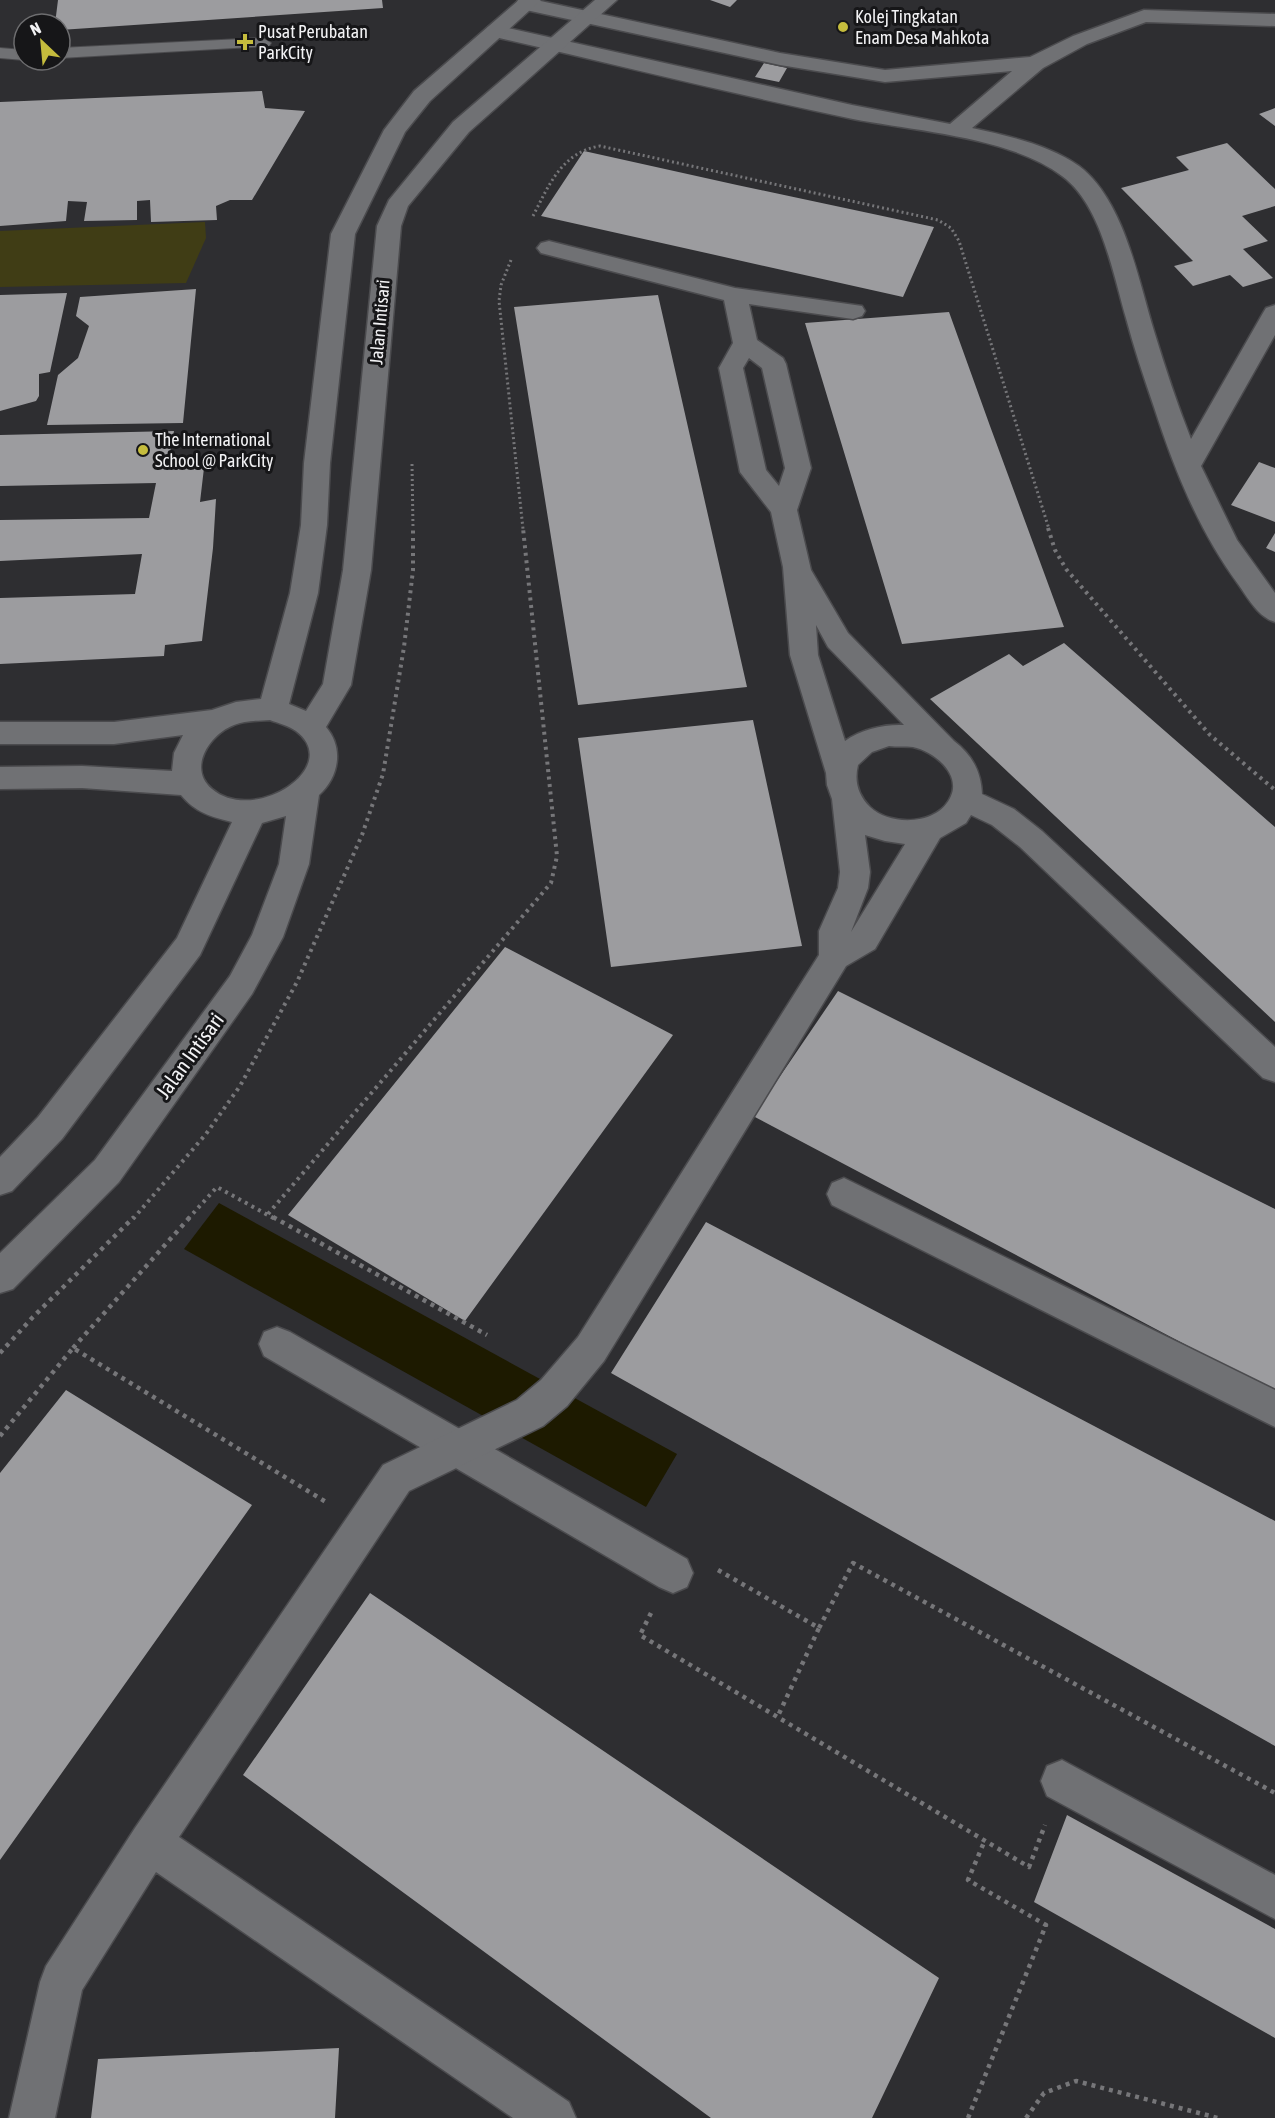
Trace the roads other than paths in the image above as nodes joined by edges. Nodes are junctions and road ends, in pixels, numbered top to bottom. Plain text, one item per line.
1 (607, 0) edge
2 (529, 2) edge
3 (588, 17) junction
4 (1275, 20) edge
5 (495, 31) junction
6 (263, 43) dead end
7 (557, 45) junction
8 (72, 52) edge
9 (749, 52) junction
10 (1035, 63) junction
11 (728, 84) junction
12 (955, 131) junction
13 (549, 248) dead end
14 (735, 295) junction
15 (853, 311) dead end
16 (1275, 313) edge
17 (745, 343) junction
18 (1188, 467) junction
19 (784, 510) junction
20 (797, 567) junction
21 (1275, 612) edge
22 (273, 709) junction
23 (218, 720) junction
24 (312, 726) junction
25 (0, 734) edge
26 (947, 750) junction
27 (0, 778) edge
28 (189, 784) junction
29 (843, 786) junction
30 (304, 794) junction
31 (966, 800) junction
32 (251, 813) junction
33 (929, 830) junction
34 (835, 957) junction
35 (1275, 1068) edge
36 (0, 1180) edge
37 (844, 1194) dead end
38 (0, 1277) edge
39 (277, 1344) dead end
40 (1275, 1409) edge
41 (457, 1450) junction
42 (673, 1573) road end
43 (1062, 1781) road end
44 (150, 1843) junction
45 (1275, 1898) edge
46 (32, 2118) edge
47 (553, 2118) edge

1 - 3 street, Jalan Intisari
2 - 3 street
2 - 5 street
3 - 7 street, Jalan Intisari
3 - 9 street
4 - 10 street
5 - 7 street
5 - 22 street
6 - 8 lane
7 - 11 street
7 - 24 street, Jalan Intisari
9 - 10 street
9 - 11 street
10 - 12 street
11 - 12 street
12 - 18 street
13 - 14 street
14 - 15 street
14 - 17 street
16 - 18 street
17 - 19 street
17 - 19 street
18 - 21 street
19 - 20 street
20 - 26 street
20 - 29 street
22 - 23 street
22 - 24 street
23 - 25 street
23 - 28 street
24 - 30 street
26 - 29 street
26 - 31 street
27 - 28 street
28 - 32 street
29 - 33 street
29 - 34 street
30 - 32 street
30 - 38 street, Jalan Intisari
31 - 33 street
31 - 35 street
32 - 36 street
33 - 34 street
34 - 41 street
37 - 40 street
39 - 41 street
41 - 42 street
41 - 44 street
43 - 45 street
44 - 46 street
44 - 47 street

